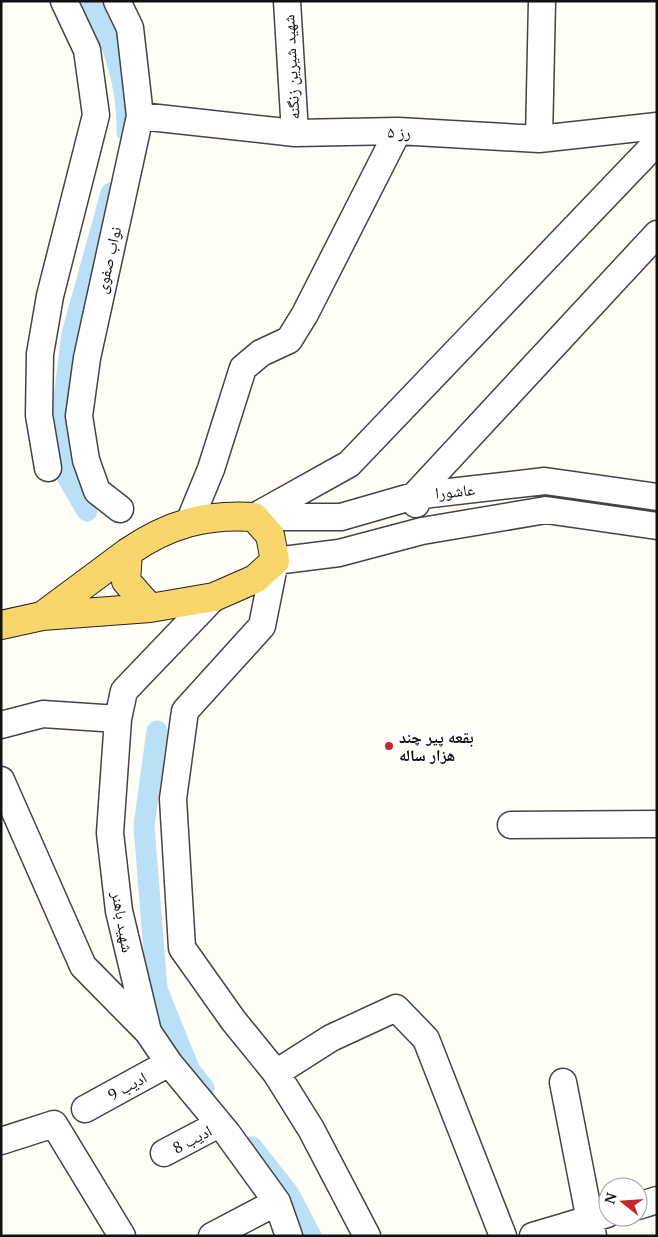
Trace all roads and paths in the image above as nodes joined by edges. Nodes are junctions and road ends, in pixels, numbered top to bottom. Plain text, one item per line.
1 (64, 1) edge
2 (117, 1) edge
3 (139, 1) edge
4 (287, 1) edge
5 (542, 1) edge
6 (130, 28) junction
7 (140, 116) junction
8 (657, 126) edge
9 (398, 132) junction
10 (295, 133) junction
11 (539, 139) junction
12 (657, 142) edge
13 (657, 234) edge
14 (48, 468) dead end
15 (414, 496) junction
16 (657, 497) edge
17 (120, 509) dead end
18 (254, 517) junction
19 (190, 520) junction
20 (657, 526) edge
21 (422, 531) junction
22 (128, 552) junction
23 (275, 561) junction
24 (214, 598) junction
25 (150, 608) junction
26 (42, 616) junction
27 (1, 625) edge
28 (118, 719) junction
29 (1, 726) edge
30 (1, 780) edge
31 (657, 824) edge
32 (511, 825) dead end
33 (148, 1032) junction
34 (169, 1063) junction
35 (276, 1073) junction
36 (563, 1082) dead end
37 (85, 1109) dead end
38 (219, 1124) junction
39 (1, 1141) edge
40 (164, 1153) dead end
41 (277, 1202) junction
42 (597, 1223) edge
43 (122, 1236) edge
44 (212, 1236) edge
45 (289, 1236) edge
46 (367, 1236) edge
47 (503, 1236) edge
48 (533, 1236) edge

1 - 14 street
2 - 6 street, نواب صفوی
3 - 6 street
4 - 10 street, شهید شیرین زنگنه
5 - 11 street
6 - 7 street, نواب صفوی
7 - 10 street, رز ۵
7 - 17 street, نواب صفوی
8 - 11 street, رز ۵
9 - 10 street, رز ۵
9 - 11 street, رز ۵
9 - 19 street
12 - 18 street
13 - 15 street
15 - 16 street, عاشورا
15 - 18 street, عاشورا
15 - 21 street
18 - 19 main road
18 - 23 main road
19 - 22 main road
20 - 21 street, عاشورا
21 - 23 street, عاشورا
22 - 25 main road
22 - 26 main road
23 - 24 main road
23 - 35 street
24 - 25 main road
24 - 28 street, شهید باهنر
25 - 26 main road
26 - 27 main road
28 - 29 street
28 - 33 street, شهید باهنر
30 - 33 street
31 - 32 street
33 - 34 street, شهید باهنر
34 - 37 street, ادیب 9
34 - 38 street, شهید باهنر
35 - 46 street
35 - 47 street
36 - 42 street
38 - 40 street, ادیب 8
38 - 41 street, شهید باهنر
39 - 43 street
41 - 44 street
41 - 45 street, شهید باهنر
42 - 48 street

